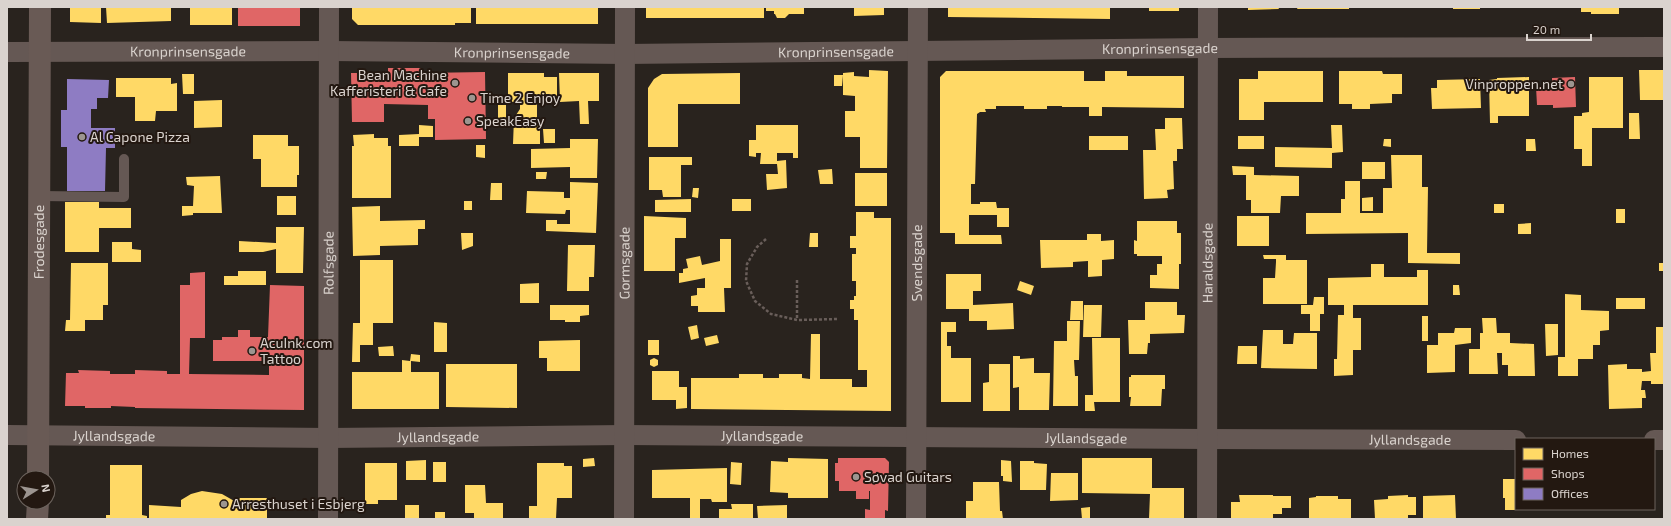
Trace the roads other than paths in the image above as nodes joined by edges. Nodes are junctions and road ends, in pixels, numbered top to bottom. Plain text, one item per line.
1 (40, 7) edge
2 (329, 7) edge
3 (624, 7) edge
4 (918, 7) edge
5 (1208, 7) edge
6 (1664, 47) edge
7 (1208, 48) junction
8 (918, 50) junction
9 (330, 51) junction
10 (7, 52) edge
11 (40, 52) junction
12 (625, 54) junction
13 (124, 159) dead end
14 (40, 196) junction
15 (7, 435) edge
16 (39, 435) junction
17 (624, 435) junction
18 (328, 438) junction
19 (916, 438) junction
20 (1207, 440) junction
21 (1515, 440) edge
22 (38, 470) edge
23 (328, 519) edge
24 (624, 519) edge
25 (916, 519) edge
26 (1207, 519) edge

1 - 11 main road, Frodesgade
2 - 9 street, Rolfsgade
3 - 12 street, Gormsgade
4 - 8 street, Svendsgade
5 - 7 street, Haraldsgade
6 - 7 street, Kronprinsensgade
7 - 8 street, Kronprinsensgade
7 - 20 street, Haraldsgade
8 - 12 street, Kronprinsensgade
8 - 19 street, Svendsgade
9 - 11 street, Kronprinsensgade
9 - 12 street, Kronprinsensgade
9 - 18 street, Rolfsgade
10 - 11 street, Kronprinsensgade
11 - 14 main road, Frodesgade
12 - 17 street, Gormsgade
13 - 14 lane
14 - 16 main road, Frodesgade
15 - 16 street, Jyllandsgade
16 - 18 street, Jyllandsgade
16 - 22 main road, Frodesgade
17 - 18 street, Jyllandsgade
17 - 19 street, Jyllandsgade
17 - 24 street, Gormsgade
18 - 23 street, Rolfsgade
19 - 20 street, Jyllandsgade
19 - 25 street, Svendsgade
20 - 21 street, Jyllandsgade
20 - 26 street, Haraldsgade

